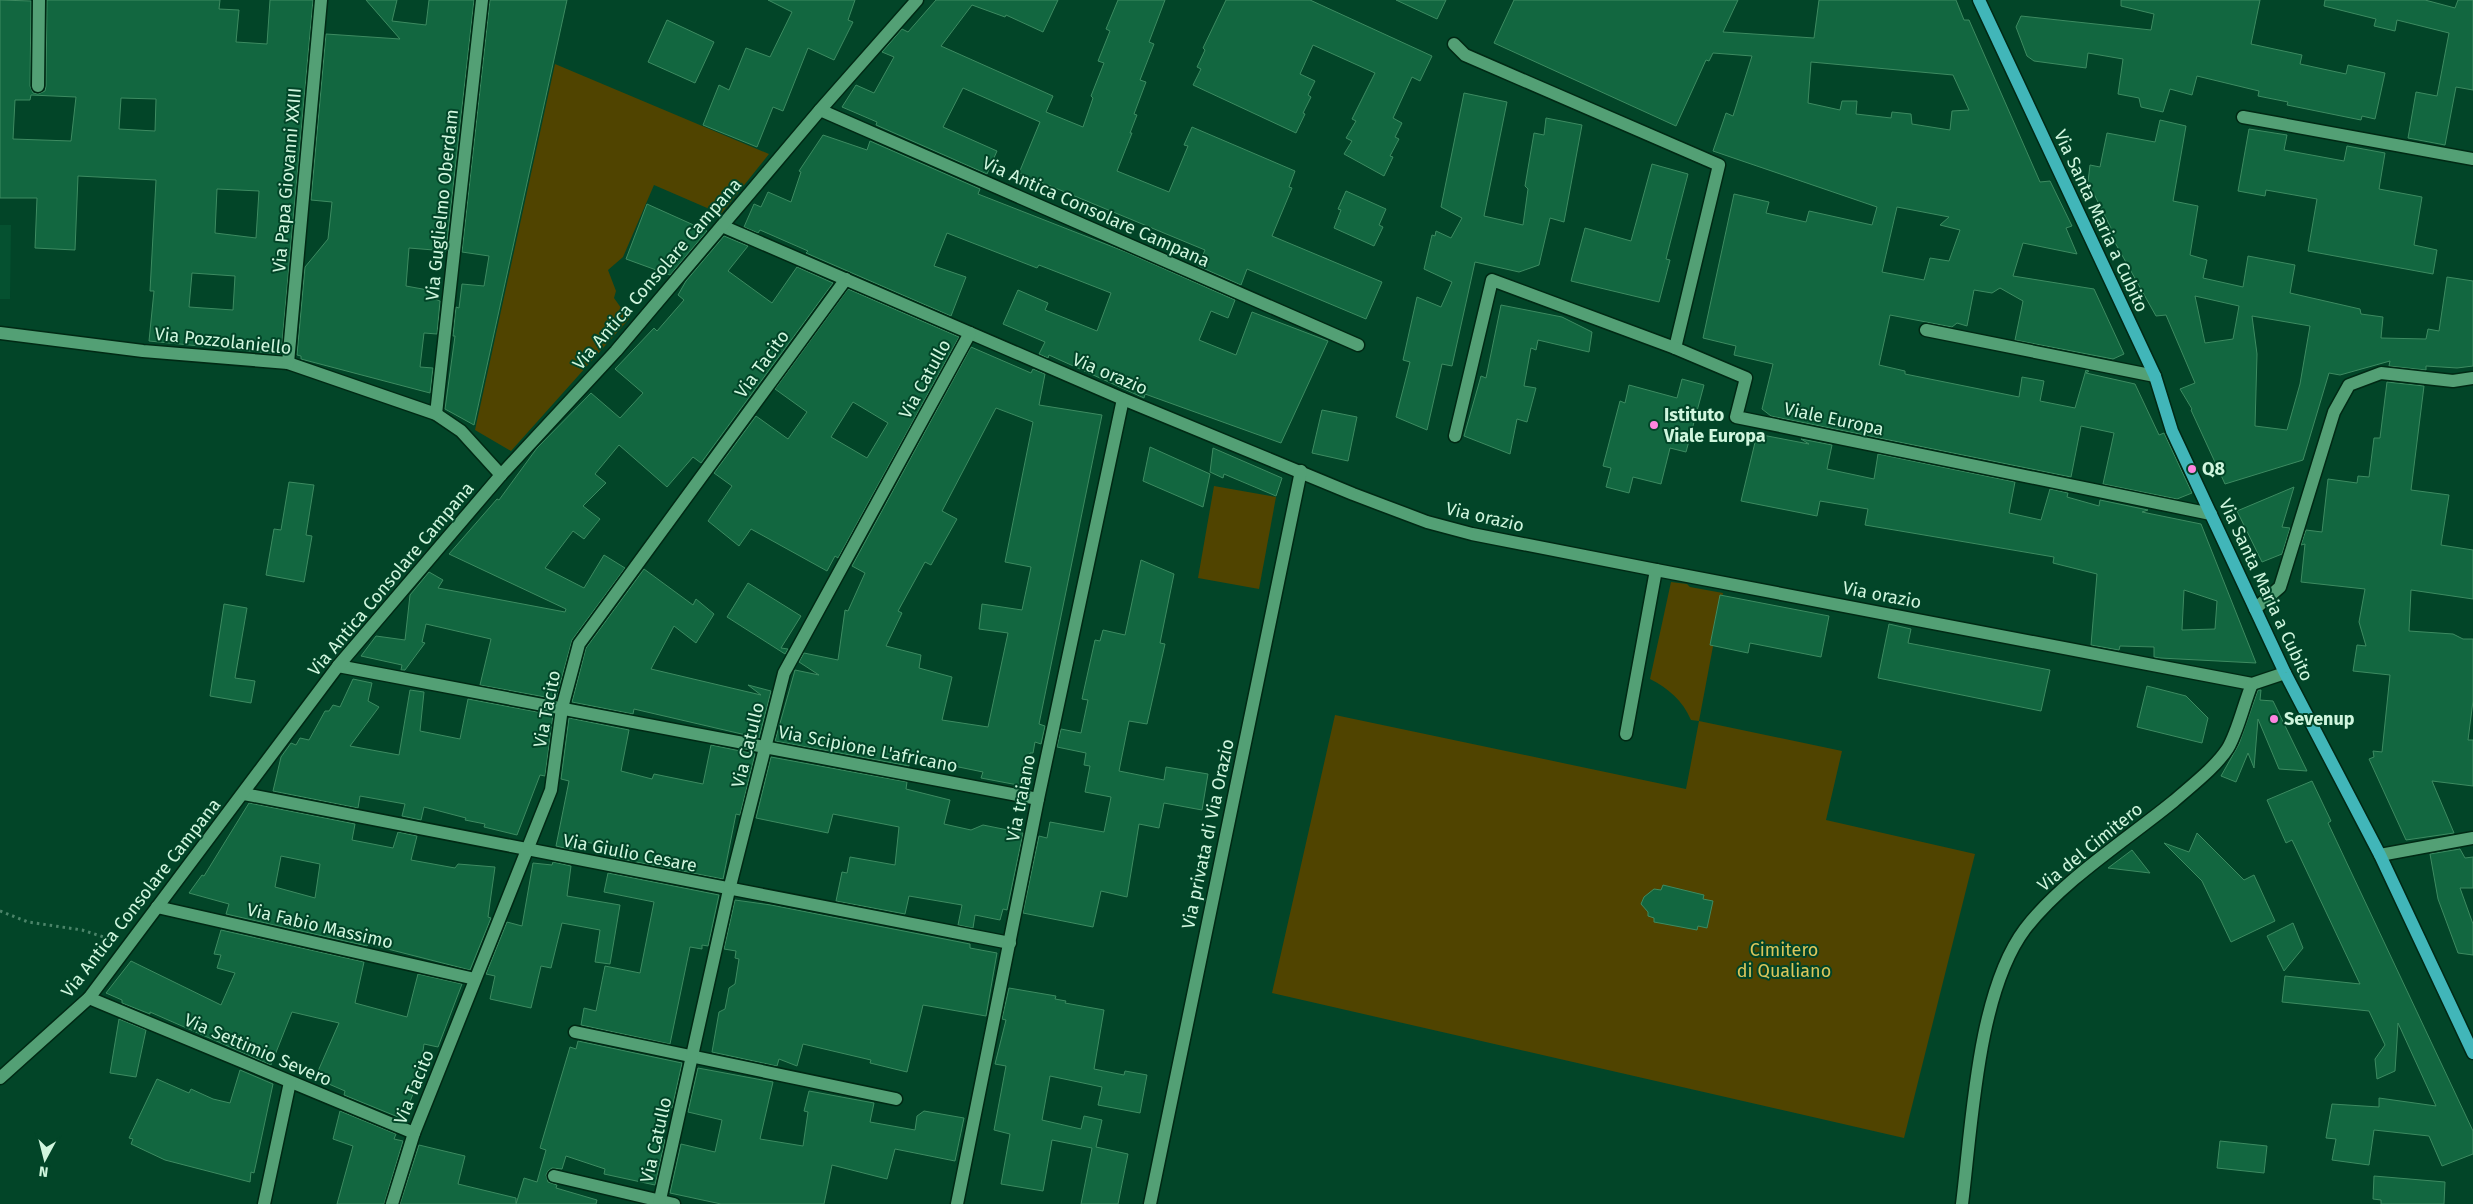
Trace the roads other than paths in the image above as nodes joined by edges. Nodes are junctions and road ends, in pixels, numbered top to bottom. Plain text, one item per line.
1 (39, 0) edge
2 (321, 0) edge
3 (482, 0) edge
4 (918, 0) edge
5 (1979, 0) edge
6 (1454, 44) dead end
7 (38, 86) dead end
8 (820, 110) junction
9 (2243, 117) dead end
10 (2473, 159) edge
11 (722, 226) junction
12 (846, 279) junction
13 (1926, 330) dead end
14 (0, 333) edge
15 (970, 333) junction
16 (1358, 345) dead end
17 (1675, 348) junction
18 (288, 363) junction
19 (2155, 376) junction
20 (2473, 378) edge
21 (1123, 398) junction
22 (436, 414) junction
23 (1455, 436) dead end
24 (1301, 471) junction
25 (501, 475) junction
26 (2211, 514) junction
27 (1656, 570) junction
28 (2255, 608) junction
29 (338, 666) junction
30 (2285, 673) junction
31 (2252, 684) junction
32 (562, 708) junction
33 (1626, 734) dead end
34 (765, 747) junction
35 (244, 794) junction
36 (1038, 799) junction
37 (2473, 838) edge
38 (526, 850) junction
39 (2380, 855) junction
40 (730, 890) junction
41 (157, 907) junction
42 (1010, 944) junction
43 (476, 979) junction
44 (89, 998) junction
45 (575, 1032) dead end
46 (2473, 1053) edge
47 (692, 1058) junction
48 (0, 1078) edge
49 (290, 1082) junction
50 (896, 1100) dead end
51 (414, 1133) junction
52 (554, 1176) dead end
53 (660, 1202) edge
54 (264, 1204) edge
55 (392, 1204) edge
56 (674, 1204) edge
57 (957, 1204) edge
58 (1150, 1204) edge
59 (1962, 1204) edge

1 - 7 street
2 - 18 street, Via Papa Giovanni XXIII
3 - 22 street, Via Guglielmo Oberdam
4 - 8 street, Via Antica Consolare Campana
5 - 19 main road, Via Santa Maria a Cubito
6 - 17 street
8 - 11 street, Via Antica Consolare Campana
8 - 16 street, Via Antica Consolare Campana
9 - 10 street
11 - 12 street, Via orazio
11 - 25 street, Via Antica Consolare Campana
12 - 15 street, Via orazio
12 - 32 street, Via Tacito
13 - 19 street
14 - 18 street, Via Pozzolaniello
15 - 21 street, Via orazio
15 - 34 street, Via Catullo
17 - 23 street, Viale Europa
17 - 26 street, Viale Europa
18 - 22 street, Via Pozzolaniello
19 - 26 main road, Via Santa Maria a Cubito
20 - 28 street
21 - 24 street, Via orazio
21 - 36 street, Via traiano
22 - 25 street, Via Pozzolaniello
24 - 27 street, Via orazio
24 - 58 street, Via privata di Via Orazio
25 - 29 street, Via Antica Consolare Campana
26 - 28 main road, Via Santa Maria a Cubito
27 - 31 street, Via orazio
27 - 33 street
28 - 30 main road, Via Santa Maria a Cubito
29 - 32 street, Via Scipione L'africano
29 - 35 street, Via Antica Consolare Campana
30 - 31 street, Via orazio
30 - 39 main road, Via Santa Maria a Cubito
31 - 59 street, Via del Cimitero
32 - 34 street, Via Scipione L'africano
32 - 38 street, Via Tacito
34 - 36 street, Via Scipione L'africano
34 - 40 street, Via Catullo
35 - 38 street, Via Giulio Cesare
35 - 41 street, Via Antica Consolare Campana
36 - 42 street, Via traiano
37 - 39 street
38 - 40 street, Via Giulio Cesare
38 - 43 street, Via Tacito
39 - 46 main road, Via Santa Maria a Cubito
40 - 42 street, Via Giulio Cesare
40 - 47 street, Via Catullo
41 - 43 street, Via Fabio Massimo
41 - 44 street, Via Antica Consolare Campana
42 - 57 street, Via traiano
43 - 51 street, Via Tacito
44 - 48 street, Via Antica Consolare Campana
44 - 49 street, Via Settimio Severo
45 - 47 street
47 - 50 street
47 - 53 street, Via Catullo
49 - 51 street, Via Settimio Severo
49 - 54 street
51 - 55 street, Via Tacito
52 - 53 street
53 - 56 street

